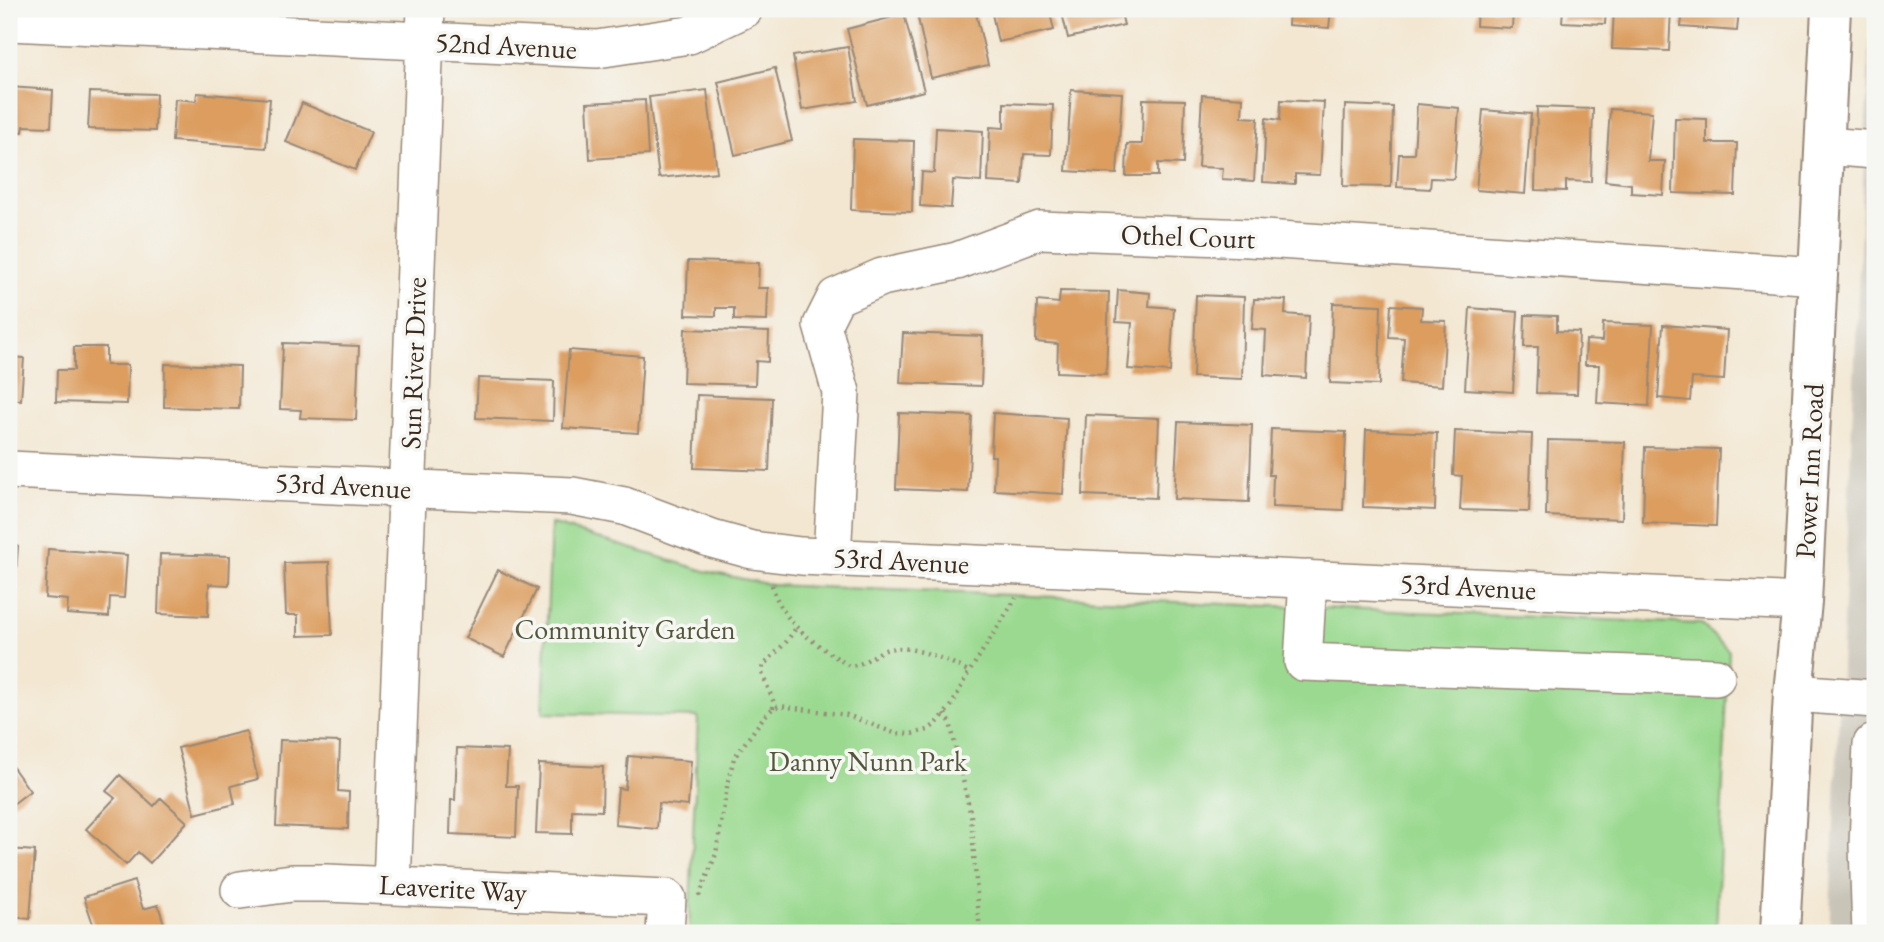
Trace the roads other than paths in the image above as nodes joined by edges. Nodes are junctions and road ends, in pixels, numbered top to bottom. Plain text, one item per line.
1 (744, 9) edge
2 (1831, 9) edge
3 (9, 22) edge
4 (426, 25) edge
5 (1825, 146) junction
6 (1875, 150) edge
7 (1818, 276) junction
8 (9, 470) edge
9 (408, 487) junction
10 (832, 557) junction
11 (1308, 579) junction
12 (1802, 602) junction
13 (1716, 677) dead end
14 (1793, 693) junction
15 (1875, 699) edge
16 (1875, 744) edge
17 (392, 886) junction
18 (240, 890) dead end
19 (665, 933) edge
20 (1780, 933) edge
21 (1871, 933) edge

1 - 4 street, 52nd Avenue
2 - 5 main road, Power Inn Road
3 - 4 street, 52nd Avenue
4 - 9 street, Sun River Drive
5 - 6 street
5 - 7 main road, Power Inn Road
7 - 10 street, Othel Court
7 - 12 main road, Power Inn Road
8 - 9 street, 53rd Avenue
9 - 10 street, 53rd Avenue
9 - 17 street, Sun River Drive
10 - 11 street, 53rd Avenue
11 - 12 street, 53rd Avenue
11 - 13 street
12 - 14 main road, Power Inn Road
14 - 15 street
14 - 20 main road, Power Inn Road
16 - 21 street
17 - 18 street, Leaverite Way
17 - 19 street, Leaverite Way

